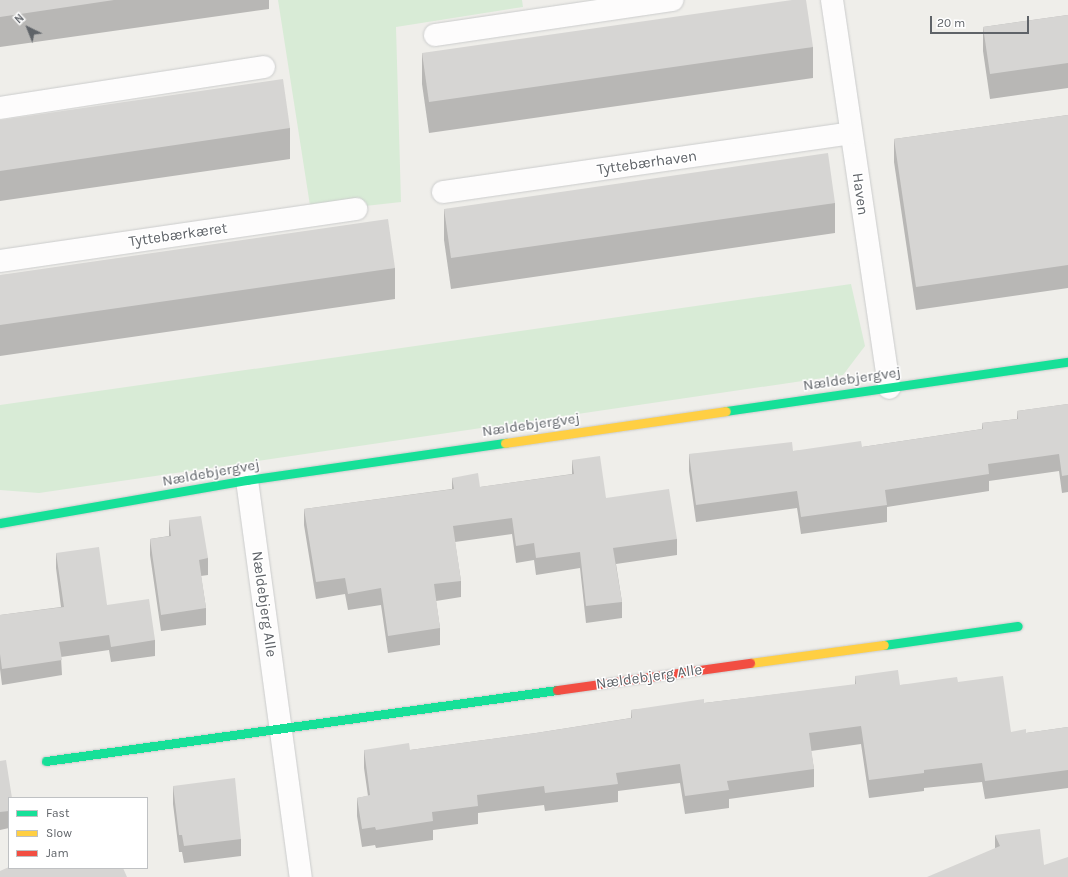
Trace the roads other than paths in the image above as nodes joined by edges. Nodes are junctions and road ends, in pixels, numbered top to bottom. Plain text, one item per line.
1 (672, 0) edge
2 (832, 0) edge
3 (435, 35) dead end
4 (264, 67) dead end
5 (0, 108) edge
6 (851, 133) junction
7 (443, 192) dead end
8 (356, 209) dead end
9 (0, 261) edge
10 (1068, 362) edge
11 (889, 388) junction
12 (246, 480) junction
13 (0, 523) edge
14 (1018, 626) dead end
15 (281, 729) junction
16 (46, 761) dead end
17 (301, 877) edge

1 - 3 street
2 - 6 street, Haven
4 - 5 street
6 - 7 street, Tyttebærhaven
6 - 11 street, Haven
8 - 9 street, Tyttebærkæret
10 - 11 street, Nældebjergvej
11 - 12 street, Nældebjergvej
12 - 13 street, Nældebjergvej
12 - 15 street, Nældebjerg Alle
14 - 15 street, Nældebjerg Alle
15 - 16 street, Nældebjerg Alle
15 - 17 street, Nældebjerg Alle

